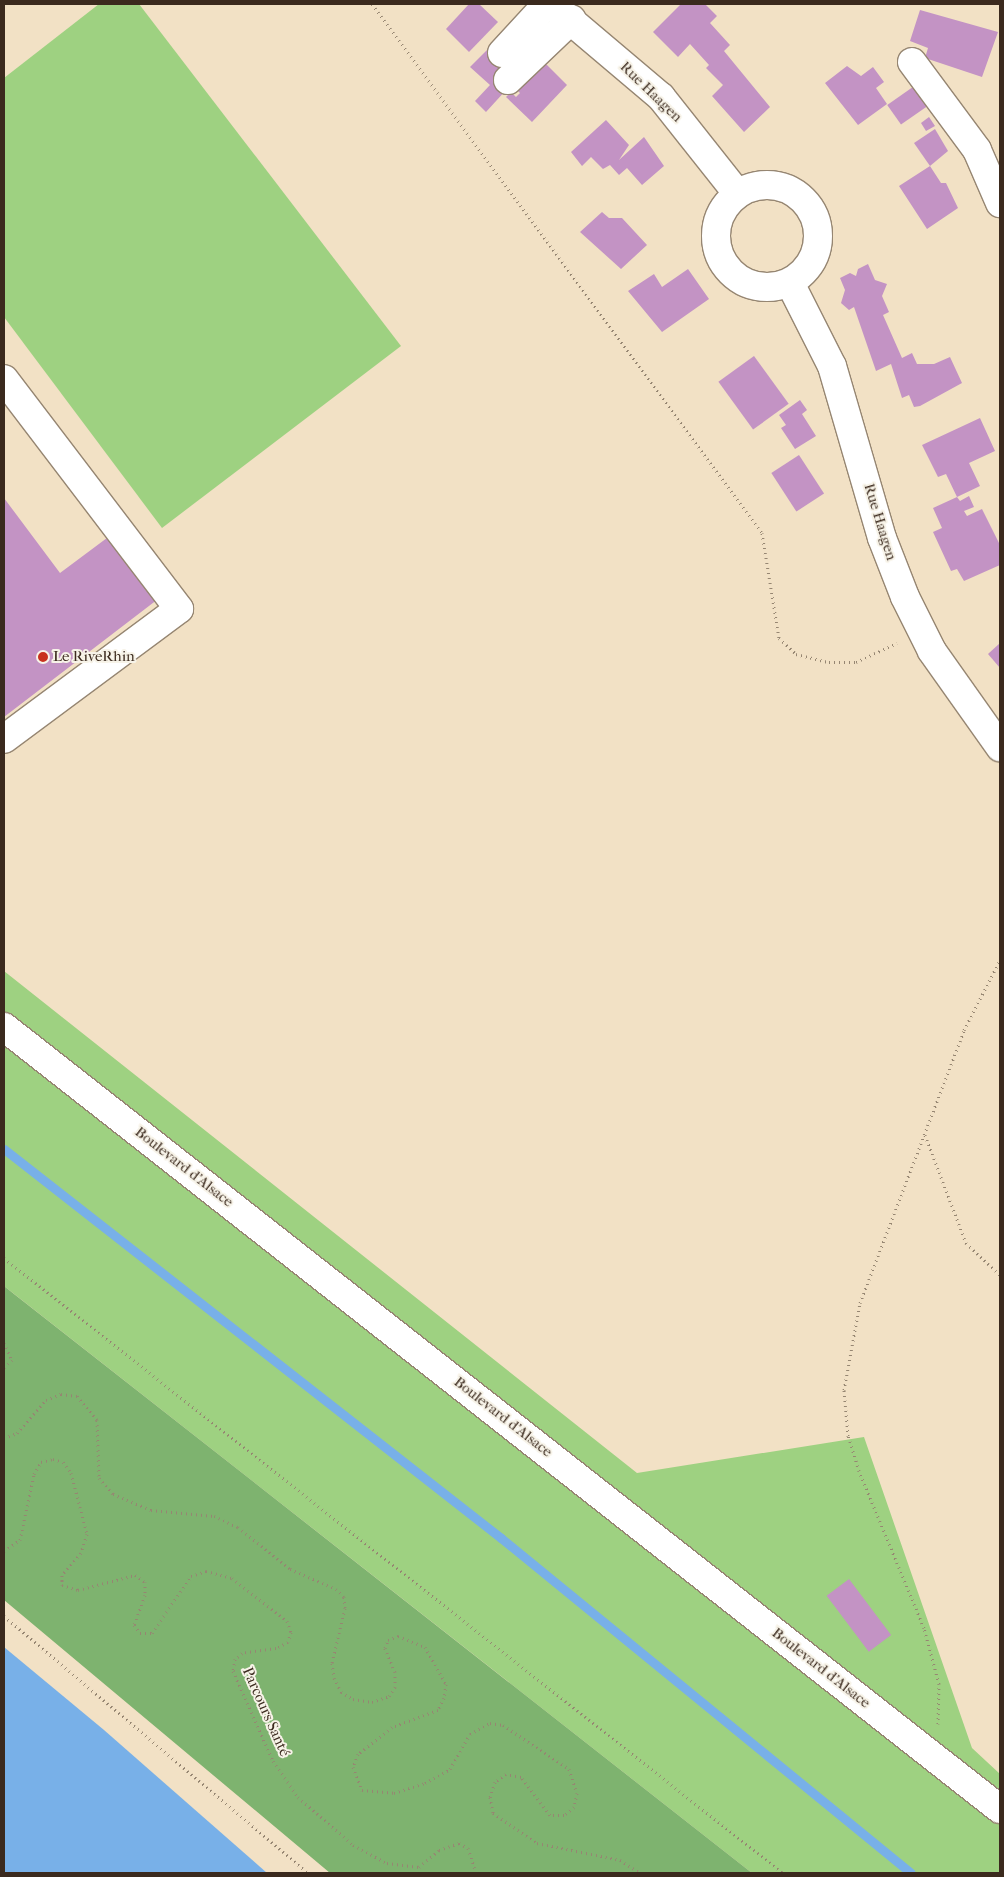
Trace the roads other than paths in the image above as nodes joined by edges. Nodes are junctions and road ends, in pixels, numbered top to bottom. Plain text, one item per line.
1 (557, 9) edge
2 (502, 53) dead end
3 (912, 62) dead end
4 (508, 80) dead end
5 (737, 193) junction
6 (1000, 203) edge
7 (790, 283) junction
8 (4, 380) edge
9 (4, 739) edge
10 (1000, 747) edge
11 (4, 1027) edge
12 (1000, 1809) edge

1 - 2 street
1 - 4 street
1 - 5 street, Rue Haagen
3 - 6 street
5 - 7 street
5 - 7 street
7 - 10 street, Rue Haagen
8 - 9 street
11 - 12 street, Boulevard d'Alsace

